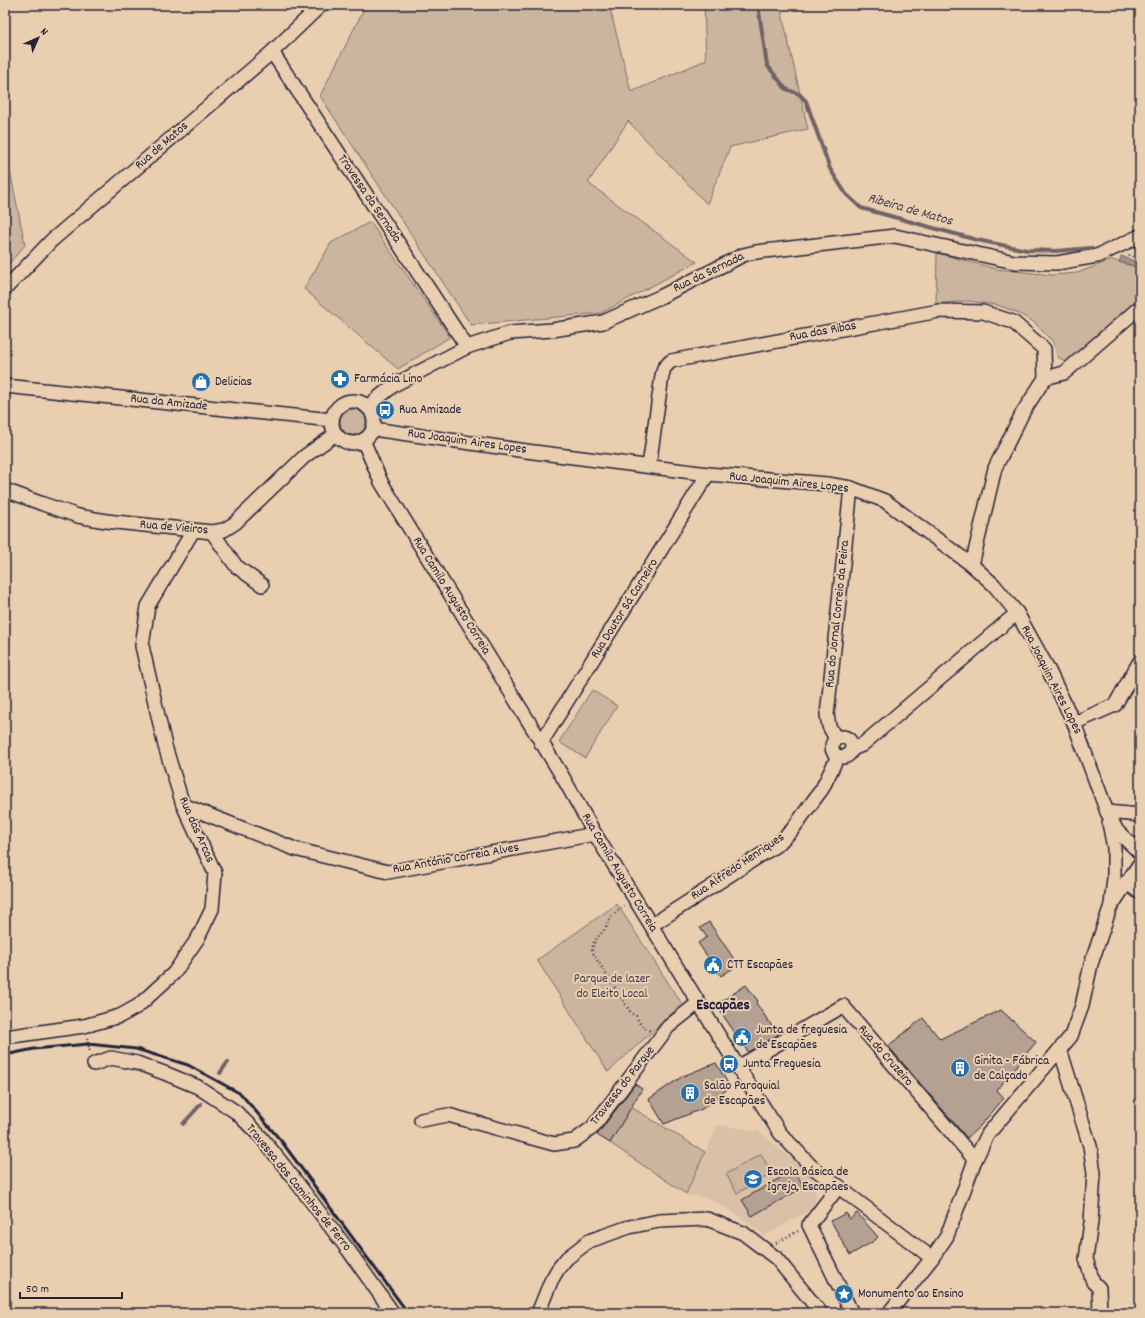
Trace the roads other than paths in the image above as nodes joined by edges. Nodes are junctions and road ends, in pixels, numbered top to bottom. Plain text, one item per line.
1 (321, 5) edge
2 (272, 52) junction
3 (1140, 236) edge
4 (5, 289) edge
5 (1140, 307) edge
6 (467, 347) junction
7 (1045, 378) junction
8 (5, 386) edge
9 (367, 407) junction
10 (332, 420) junction
11 (373, 429) junction
12 (336, 434) junction
13 (363, 440) junction
14 (649, 466) junction
15 (708, 474) junction
16 (851, 488) junction
17 (5, 490) edge
18 (193, 531) junction
19 (212, 532) junction
20 (972, 565) junction
21 (262, 585) dead end
22 (1017, 613) junction
23 (1140, 661) edge
24 (1074, 723) junction
25 (836, 739) junction
26 (541, 743) junction
27 (852, 749) junction
28 (838, 756) junction
29 (183, 805) junction
30 (1107, 812) junction
31 (1140, 815) edge
32 (595, 834) junction
33 (1140, 853) edge
34 (1140, 863) edge
35 (1126, 882) junction
36 (1140, 893) edge
37 (1110, 908) junction
38 (652, 925) junction
39 (698, 1003) junction
40 (5, 1037) edge
41 (1060, 1049) junction
42 (94, 1064) road end
43 (738, 1067) junction
44 (421, 1120) dead end
45 (974, 1160) junction
46 (839, 1186) junction
47 (932, 1258) junction
48 (393, 1313) edge
49 (538, 1313) edge
50 (821, 1313) edge
51 (852, 1313) edge
52 (889, 1313) edge
53 (1100, 1313) edge

1 - 2 street, Rua de Matos
2 - 4 street, Rua de Matos
2 - 6 street, Travessa da Sernada
3 - 6 street, Rua da Sernada
5 - 7 street
6 - 9 street, Rua da Sernada
7 - 14 street, Rua das Ribas
7 - 20 street
8 - 10 street, Rua da Amizade
9 - 10 street
9 - 11 street
10 - 12 street
11 - 13 street
11 - 14 street, Rua Joaquim Aires Lopes
12 - 13 street
12 - 19 street, Rua de Vieiros
13 - 26 street, Rua Camilo Augusto Correia
14 - 15 street, Rua Joaquim Aires Lopes
15 - 16 street, Rua Joaquim Aires Lopes
15 - 26 street, Rua Doutor Sá Carneiro
16 - 20 street, Rua Joaquim Aires Lopes
16 - 25 street, Rua do Jornal Correio da Feira
17 - 18 street, Rua de Vieiros
18 - 19 street, Rua de Vieiros
18 - 29 street, Rua das Arcas
19 - 21 street
20 - 22 street, Rua Joaquim Aires Lopes
22 - 24 street, Rua Joaquim Aires Lopes
22 - 27 street
23 - 24 street
24 - 30 street, Rua Joaquim Aires Lopes
25 - 27 street
25 - 28 street
26 - 32 street, Rua Camilo Augusto Correia
27 - 28 street
28 - 38 street, Rua Alfredo Henriques
29 - 32 street, Rua António Correia Alves
29 - 40 street, Rua das Arcas
30 - 31 street
30 - 33 street
30 - 37 street
32 - 38 street, Rua Camilo Augusto Correia
34 - 35 street
35 - 36 street
35 - 37 street
37 - 41 street
38 - 39 street, Rua Camilo Augusto Correia
39 - 43 street, Rua Camilo Augusto Correia
39 - 44 street, Travessa do Parque
41 - 45 street
41 - 53 street
42 - 48 street, Travessa dos Caminhos de Ferro
43 - 45 street, Rua do Cruzeiro
43 - 46 street, Rua Camilo Augusto Correia
45 - 47 street
46 - 47 street, Rua Camilo Augusto Correia
46 - 51 street
47 - 52 street
49 - 50 street

